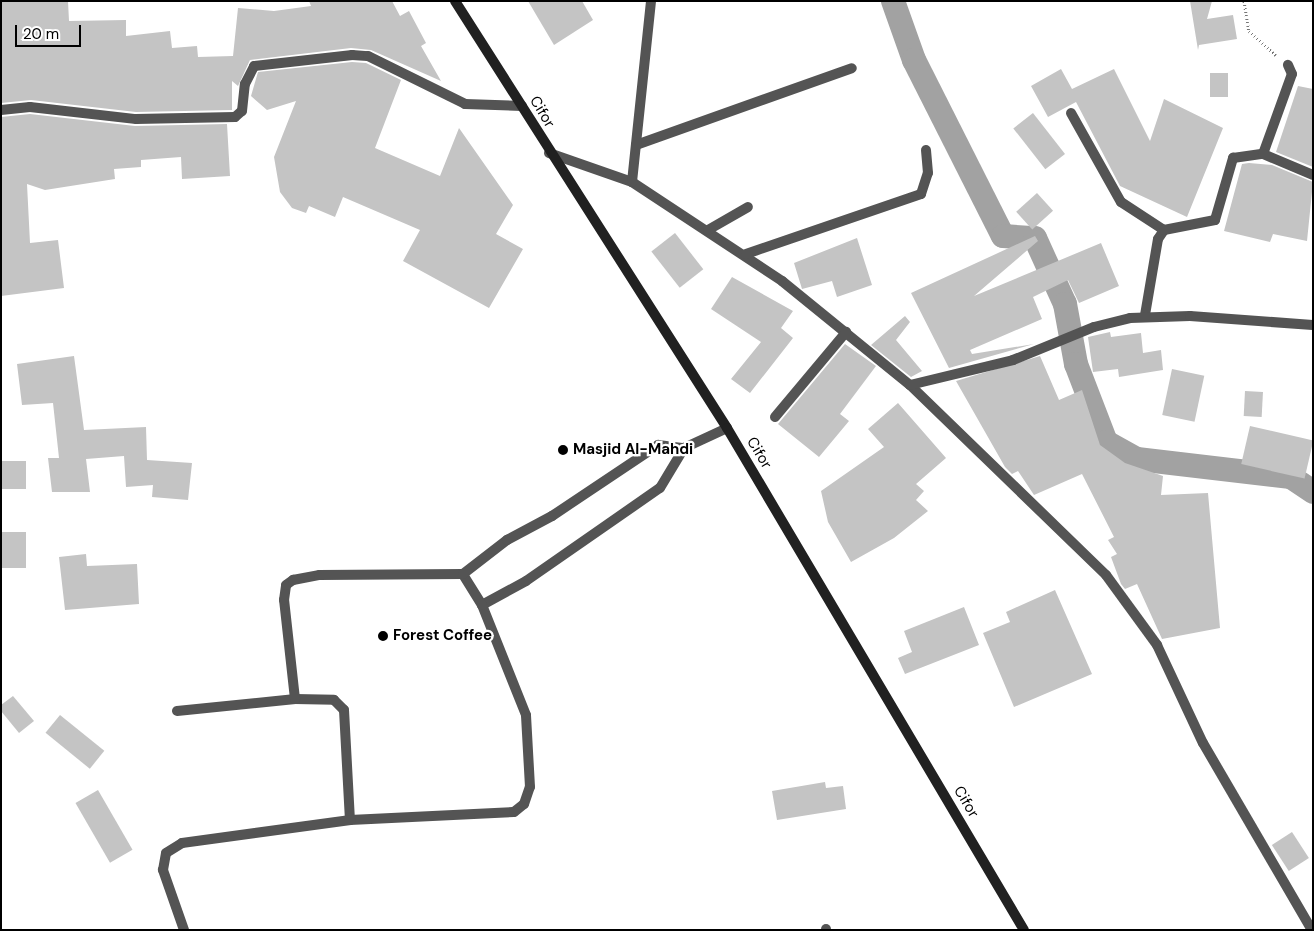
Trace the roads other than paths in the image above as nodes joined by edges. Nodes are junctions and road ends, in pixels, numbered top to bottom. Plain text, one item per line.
1 (455, 1) edge
2 (650, 1) edge
3 (1288, 65) road end
4 (852, 68) dead end
5 (522, 106) junction
6 (1, 110) edge
7 (1072, 113) dead end
8 (636, 145) junction
9 (926, 150) dead end
10 (549, 152) junction
11 (1263, 154) junction
12 (1313, 175) edge
13 (632, 182) junction
14 (748, 207) dead end
15 (708, 230) junction
16 (1164, 230) junction
17 (746, 254) junction
18 (1146, 316) junction
19 (1313, 326) edge
20 (846, 332) junction
21 (910, 385) junction
22 (775, 417) dead end
23 (727, 428) junction
24 (684, 448) junction
25 (463, 574) junction
26 (482, 605) junction
27 (295, 699) junction
28 (177, 711) dead end
29 (350, 820) junction
30 (184, 930) edge
31 (1024, 930) edge
32 (1312, 930) edge

1 - 5 street, Cifor
2 - 8 street
3 - 11 street
4 - 8 street
5 - 6 street
5 - 10 street, Cifor
7 - 16 street
8 - 13 street
9 - 17 street
10 - 13 street
10 - 23 street, Cifor
11 - 12 street
11 - 16 street
13 - 15 street
14 - 15 street
15 - 17 street
16 - 18 street
17 - 20 street
18 - 19 street
18 - 21 street
20 - 21 street
20 - 22 street
21 - 32 street
23 - 24 street
23 - 31 street, Cifor
24 - 25 street
24 - 26 street
25 - 26 street
25 - 27 street
26 - 29 street
27 - 28 street
27 - 29 street
29 - 30 street

